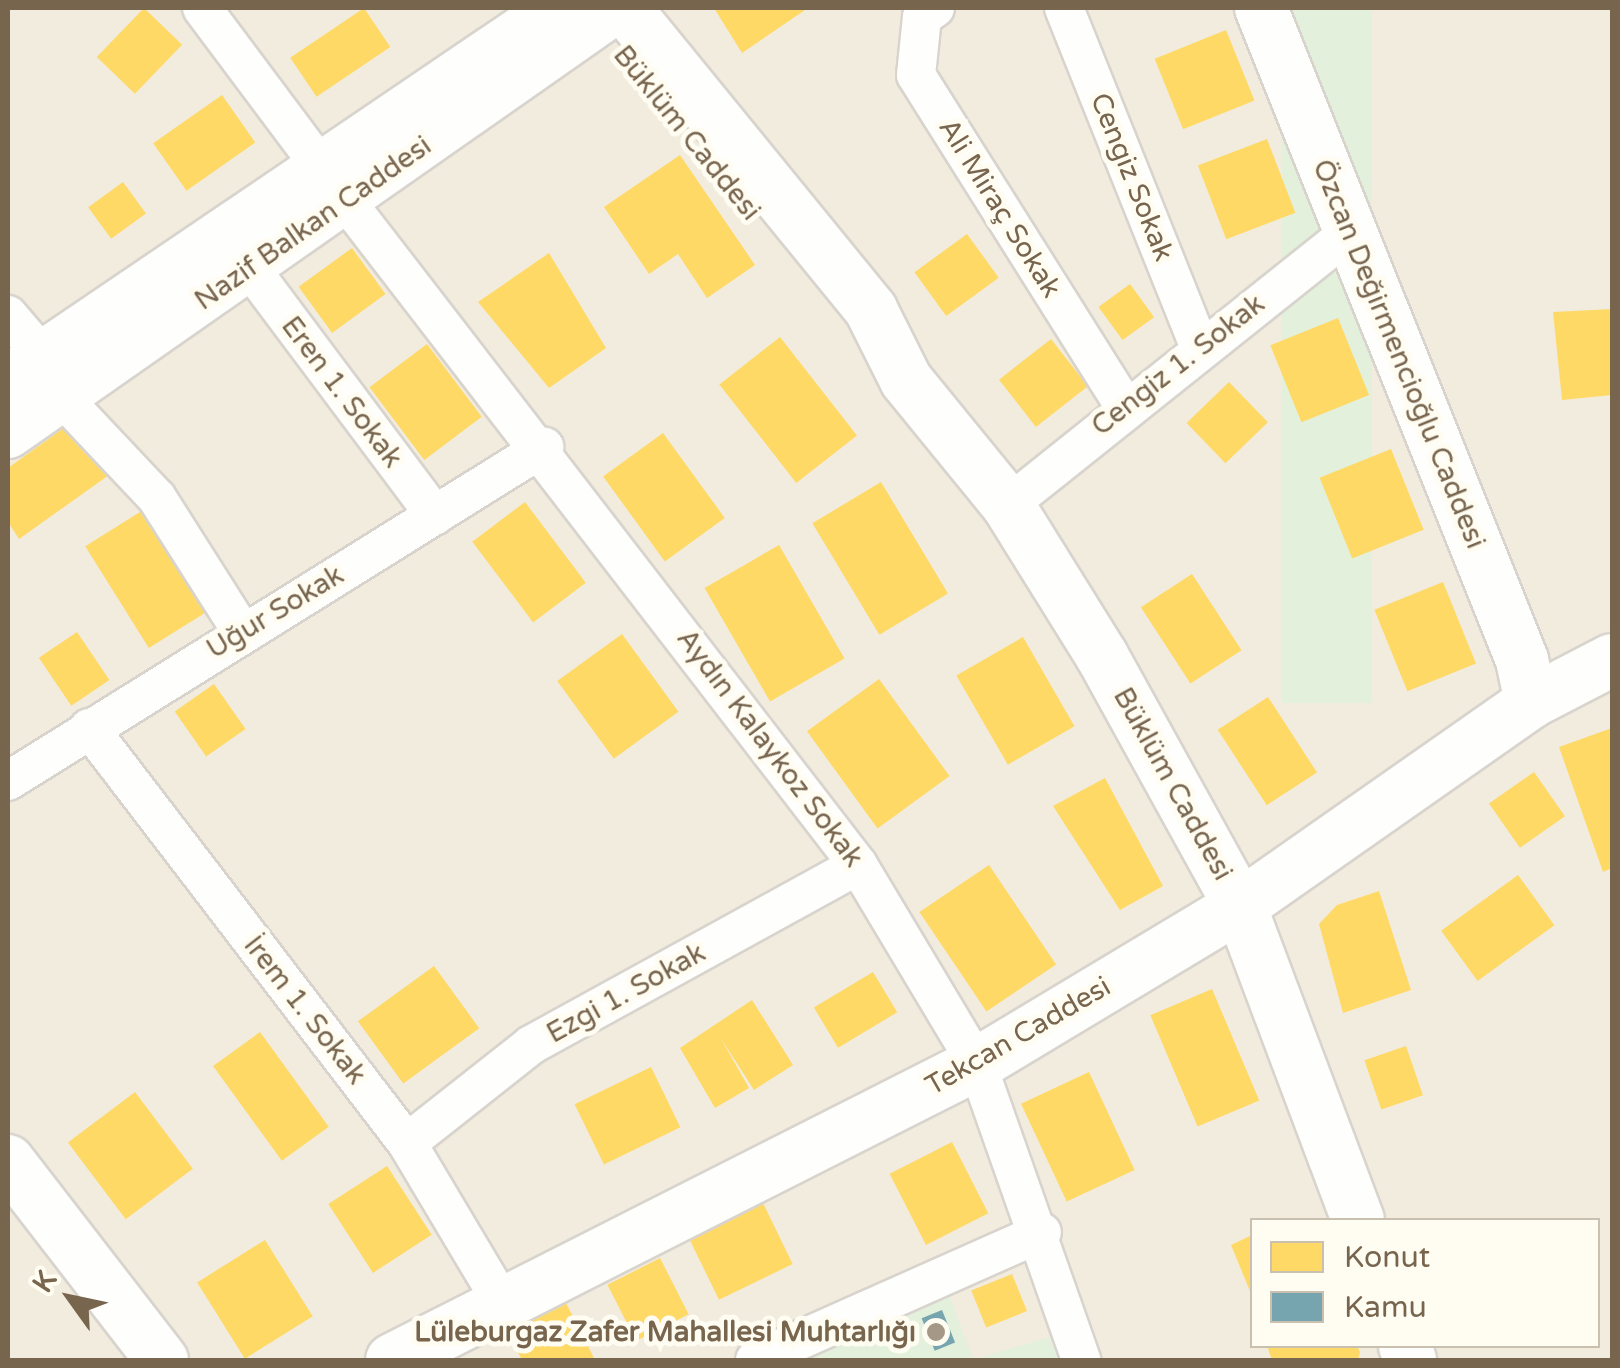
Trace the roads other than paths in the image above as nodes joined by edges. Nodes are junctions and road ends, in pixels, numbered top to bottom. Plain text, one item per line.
1 (202, 8) edge
2 (935, 8) edge
3 (1064, 8) edge
4 (1261, 8) edge
5 (596, 10) edge
6 (332, 182) junction
7 (1351, 231) junction
8 (250, 268) junction
9 (8, 315) edge
10 (1200, 346) junction
11 (37, 377) edge
12 (1124, 405) junction
13 (8, 432) edge
14 (544, 447) junction
15 (1008, 505) junction
16 (434, 515) junction
17 (242, 632) junction
18 (1612, 660) edge
19 (1531, 702) junction
20 (89, 728) junction
21 (8, 782) edge
22 (858, 865) junction
23 (1240, 906) junction
24 (977, 1064) junction
25 (408, 1143) junction
26 (8, 1161) edge
27 (1357, 1218) edge
28 (1042, 1232) junction
29 (503, 1304) junction
30 (162, 1360) edge
31 (392, 1360) edge
32 (755, 1360) edge
33 (1081, 1360) edge

1 - 6 street, Aydın Kalaykoz Sokak
2 - 12 street, Ali Miraç Sokak
3 - 10 street, Cengiz Sokak
4 - 7 street, Özcan Değirmencioğlu Caddesi
5 - 6 street, Nazif Balkan Caddesi
5 - 15 street, Büklüm Caddesi
6 - 8 street, Nazif Balkan Caddesi
6 - 11 street, Nazif Balkan Caddesi
6 - 14 street, Aydın Kalaykoz Sokak
7 - 10 street, Cengiz 1. Sokak
7 - 19 street, Özcan Değirmencioğlu Caddesi
8 - 11 street, Nazif Balkan Caddesi
8 - 16 street, Eren 1. Sokak
9 - 11 street
10 - 12 street, Cengiz 1. Sokak
11 - 13 street, Nazif Balkan Caddesi
11 - 17 street
12 - 15 street, Cengiz 1. Sokak
14 - 16 street, Uğur Sokak
14 - 22 street, Aydın Kalaykoz Sokak
15 - 23 street, Büklüm Caddesi
16 - 17 street, Uğur Sokak
17 - 20 street, Uğur Sokak
18 - 19 street, Tekcan Caddesi
19 - 23 street, Tekcan Caddesi
20 - 21 street, Uğur Sokak
20 - 25 street, İrem 1. Sokak
22 - 24 street, Aydın Kalaykoz Sokak
22 - 25 street, Ezgi 1. Sokak
23 - 24 street, Tekcan Caddesi
23 - 27 street, Büklüm Caddesi
24 - 28 street, Aydın Kalaykoz Sokak
24 - 29 street, Tekcan Caddesi
25 - 29 street, İrem 1. Sokak
26 - 30 street
28 - 32 street
28 - 33 street, Aydın Kalaykoz Sokak
29 - 31 street, Tekcan Caddesi

